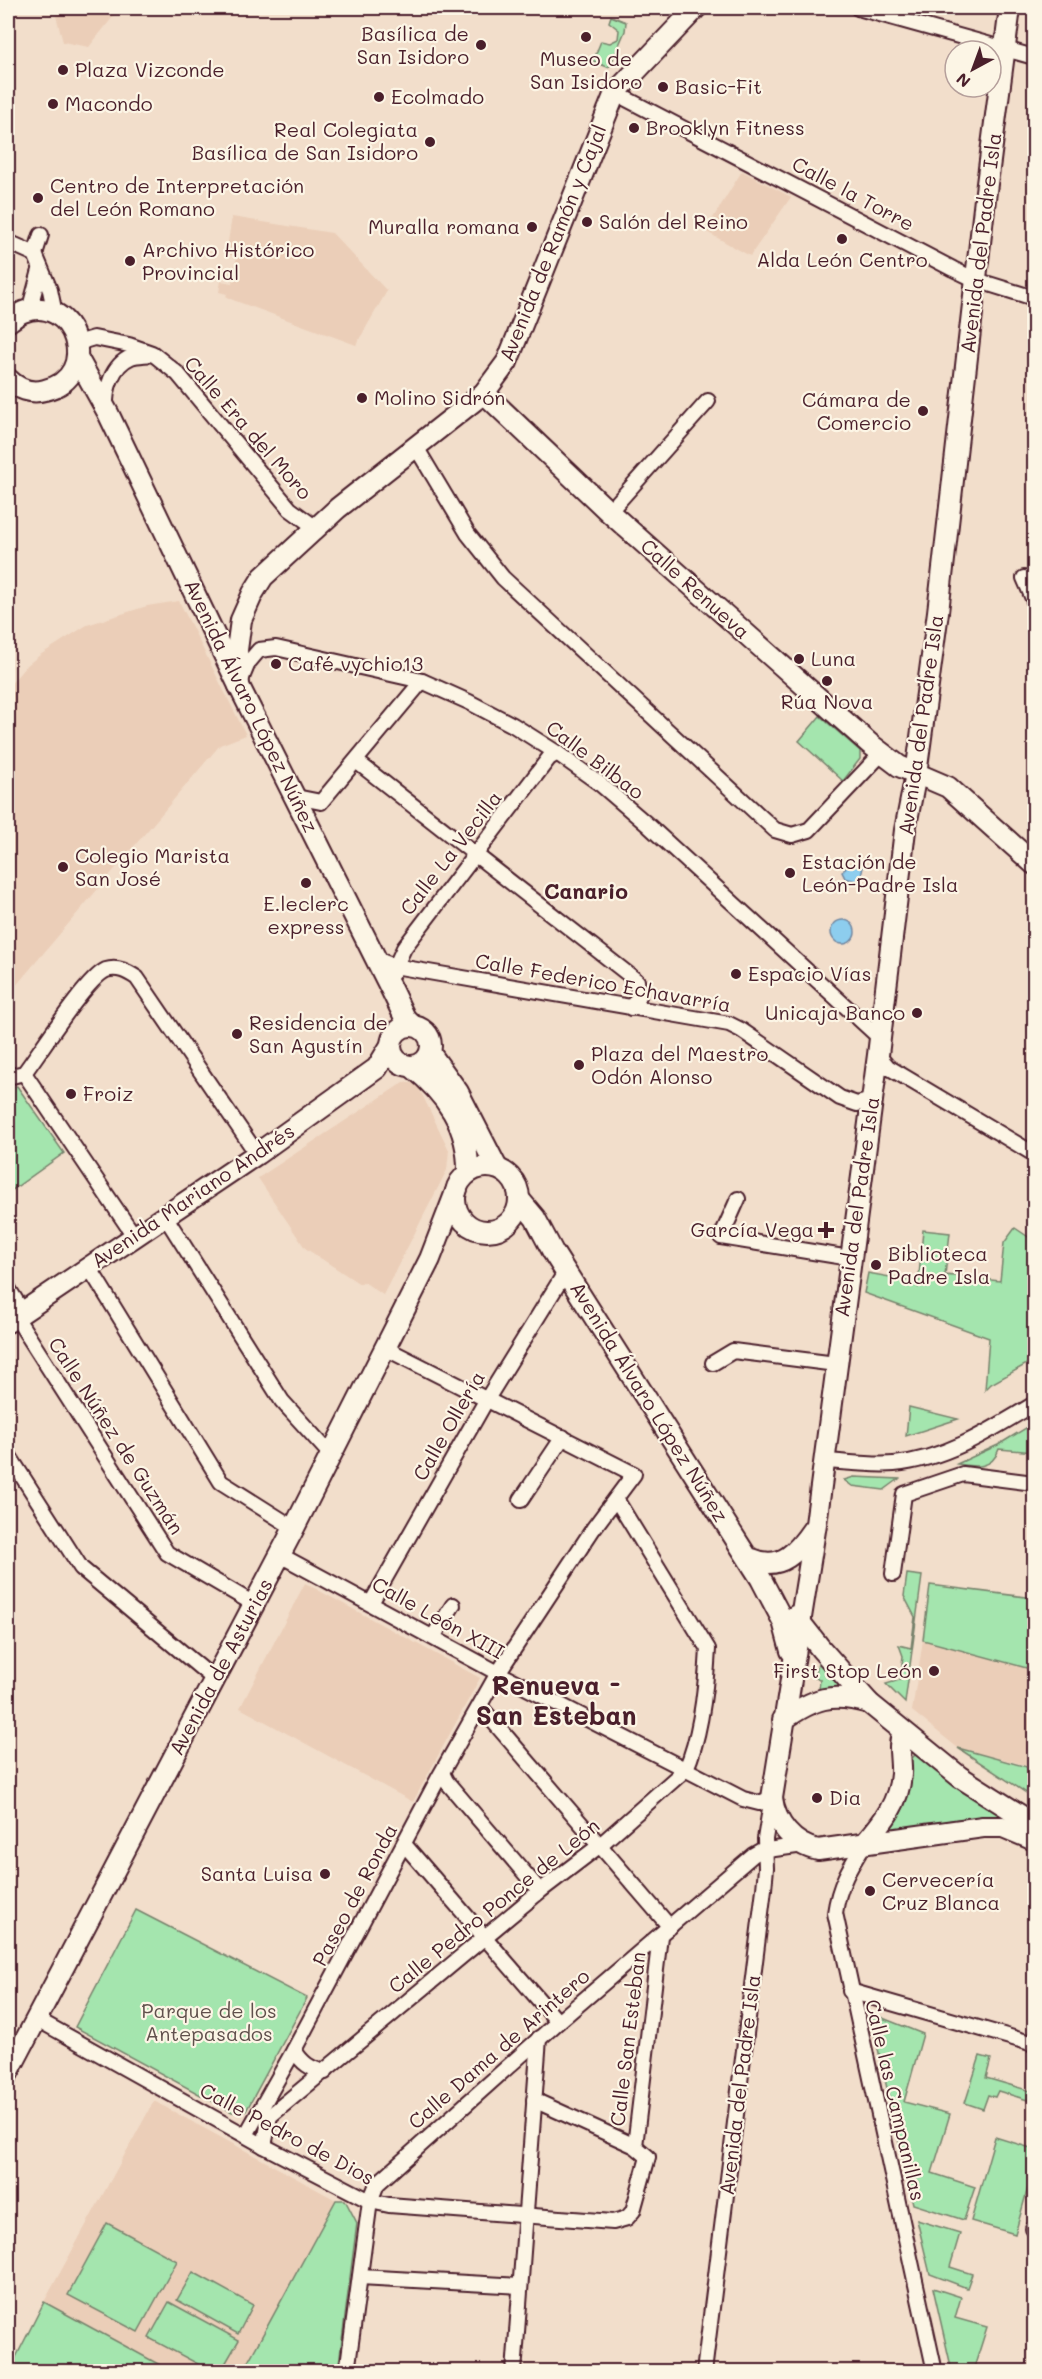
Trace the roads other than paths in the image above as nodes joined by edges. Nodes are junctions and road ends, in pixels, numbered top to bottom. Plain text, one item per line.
1 (696, 8) edge
2 (858, 8) edge
3 (1010, 8) edge
4 (1004, 49) junction
5 (1035, 57) edge
6 (615, 93) junction
7 (41, 235) dead end
8 (8, 242) edge
9 (35, 254) junction
10 (40, 270) junction
11 (976, 280) junction
12 (1035, 298) edge
13 (29, 311) junction
14 (55, 314) junction
15 (8, 322) edge
16 (77, 353) junction
17 (152, 353) junction
18 (62, 383) junction
19 (12, 386) edge
20 (484, 393) junction
21 (708, 401) dead end
22 (106, 410) junction
23 (416, 447) junction
24 (609, 512) junction
25 (316, 528) junction
26 (1024, 578) dead end
27 (1035, 601) edge
28 (422, 681) junction
29 (239, 686) junction
30 (557, 753) junction
31 (882, 753) junction
32 (356, 761) junction
33 (916, 774) junction
34 (296, 797) junction
35 (475, 854) junction
36 (1035, 864) edge
37 (389, 978) junction
38 (631, 1008) junction
39 (400, 1034) junction
40 (879, 1047) junction
41 (430, 1053) junction
42 (406, 1064) junction
43 (377, 1068) junction
44 (24, 1073) junction
45 (8, 1077) edge
46 (872, 1100) junction
47 (257, 1154) junction
48 (1035, 1154) edge
49 (497, 1168) junction
50 (468, 1173) junction
51 (457, 1189) junction
52 (519, 1199) junction
53 (738, 1199) dead end
54 (165, 1216) junction
55 (505, 1226) junction
56 (475, 1228) junction
57 (135, 1237) junction
58 (554, 1252) junction
59 (850, 1258) junction
60 (430, 1259) junction
61 (89, 1267) junction
62 (566, 1271) junction
63 (8, 1288) edge
64 (16, 1317) edge
65 (385, 1348) junction
66 (713, 1363) dead end
67 (836, 1364) junction
68 (487, 1399) junction
69 (1033, 1406) edge
70 (563, 1437) junction
71 (331, 1455) junction
72 (824, 1461) junction
73 (10, 1462) edge
74 (1035, 1483) edge
75 (616, 1499) junction
76 (521, 1500) dead end
77 (816, 1524) junction
78 (294, 1528) junction
79 (280, 1555) junction
80 (749, 1556) junction
81 (894, 1574) dead end
82 (371, 1603) junction
83 (254, 1604) junction
84 (453, 1605) dead end
85 (799, 1621) junction
86 (433, 1638) junction
87 (792, 1666) junction
88 (498, 1673) junction
89 (214, 1678) junction
90 (869, 1703) junction
91 (480, 1706) junction
92 (783, 1720) junction
93 (903, 1732) junction
94 (686, 1769) junction
95 (442, 1773) junction
96 (772, 1798) junction
97 (1035, 1824) edge
98 (1035, 1840) edge
99 (865, 1843) junction
100 (404, 1844) junction
101 (804, 1845) junction
102 (599, 1846) junction
103 (766, 1850) junction
104 (540, 1891) junction
105 (665, 1932) junction
106 (484, 1938) junction
107 (850, 1991) junction
108 (35, 2019) junction
109 (558, 2022) junction
110 (539, 2038) junction
111 (1035, 2044) edge
112 (294, 2050) junction
113 (325, 2072) junction
114 (8, 2073) edge
115 (534, 2100) junction
116 (246, 2135) junction
117 (264, 2146) junction
118 (635, 2146) junction
119 (370, 2201) junction
120 (526, 2217) junction
121 (360, 2277) junction
122 (520, 2286) junction
123 (347, 2372) edge
124 (514, 2372) edge
125 (704, 2372) edge
126 (935, 2372) edge

1 - 6 main road, Avenida de Ramón y Cajal
2 - 4 street
3 - 4 main road, Avenida del Padre Isla
4 - 5 street
4 - 11 main road, Avenida del Padre Isla
6 - 11 street, Calle la Torre
6 - 20 main road, Avenida de Ramón y Cajal
7 - 9 street
8 - 9 street
9 - 10 street
10 - 13 street
10 - 14 street
11 - 12 street, Calle la Torre
11 - 33 main road, Avenida del Padre Isla
13 - 14 main road
13 - 15 main road
14 - 16 main road, Avenida Álvaro López Núñez
16 - 17 street, Calle Era del Moro
16 - 18 main road
16 - 22 main road, Avenida Álvaro López Núñez
17 - 22 street
17 - 25 street, Calle Era del Moro
18 - 19 main road
18 - 22 main road, Avenida Álvaro López Núñez
20 - 23 main road, Avenida de Ramón y Cajal
20 - 24 main road, Calle Renueva
21 - 24 street
22 - 29 main road, Avenida Álvaro López Núñez
23 - 25 main road, Avenida de Ramón y Cajal
23 - 31 street
24 - 31 main road, Calle Renueva
25 - 29 main road, Avenida de Ramón y Cajal
26 - 27 street
28 - 29 street, Calle Bilbao
28 - 30 street, Calle Bilbao
28 - 32 street
29 - 34 main road, Avenida Álvaro López Núñez
30 - 35 street, Calle La Vecilla
30 - 40 street, Calle Bilbao
31 - 33 main road, Calle Renueva
32 - 34 street
32 - 35 street
33 - 36 main road, Calle Renueva
33 - 40 main road, Avenida del Padre Isla
34 - 37 main road, Avenida Álvaro López Núñez
35 - 37 street, Calle La Vecilla
35 - 38 street
37 - 38 street, Calle Federico Echavarría
37 - 39 main road, Avenida Álvaro López Núñez
38 - 46 street, Calle Federico Echavarría
39 - 41 main road
39 - 42 main road
39 - 43 main road, Avenida Mariano Andrés
40 - 46 main road, Avenida del Padre Isla
40 - 48 street, Calle Bilbao
41 - 42 main road
41 - 49 main road
42 - 43 main road, Avenida Mariano Andrés
42 - 50 main road
43 - 47 main road, Avenida Mariano Andrés
44 - 45 street
44 - 47 street
44 - 57 street
46 - 59 main road, Avenida del Padre Isla
47 - 54 main road, Avenida Mariano Andrés
49 - 50 main road
49 - 52 main road
50 - 51 main road
51 - 56 main road
51 - 60 main road, Avenida de Asturias
52 - 55 main road
52 - 58 main road, Avenida Álvaro López Núñez
53 - 59 street
54 - 57 main road, Avenida Mariano Andrés
54 - 71 street
55 - 56 main road
55 - 58 main road, Avenida Álvaro López Núñez
56 - 60 main road, Avenida de Asturias
57 - 61 main road, Avenida Mariano Andrés
58 - 62 main road, Avenida Álvaro López Núñez
59 - 67 main road, Avenida del Padre Isla
60 - 65 main road, Avenida de Asturias
61 - 64 main road, Avenida Mariano Andrés
61 - 78 street
62 - 68 street, Calle Ollería
62 - 80 main road, Avenida Álvaro López Núñez
63 - 64 street, Calle Núñez de Guzmán
64 - 83 street, Calle Núñez de Guzmán
65 - 68 street
65 - 71 main road, Avenida de Asturias
66 - 67 street
67 - 72 main road, Avenida del Padre Isla
68 - 70 street
68 - 82 street, Calle Ollería
69 - 72 street
70 - 75 street, Paseo de Ronda
70 - 76 street
71 - 78 main road, Avenida de Asturias
72 - 77 main road, Avenida del Padre Isla
73 - 89 street
74 - 81 street
75 - 88 street, Paseo de Ronda
75 - 94 street
77 - 80 main road
77 - 85 main road, Avenida del Padre Isla
78 - 79 main road, Avenida de Asturias
79 - 82 street, Calle León XIII
79 - 83 main road, Avenida de Asturias
80 - 85 main road, Avenida Álvaro López Núñez
80 - 87 main road, Avenida Álvaro López Núñez
82 - 86 street, Calle León XIII
83 - 89 main road, Avenida de Asturias
84 - 86 street
85 - 87 main road, Avenida del Padre Isla
85 - 90 main road, Avenida Álvaro López Núñez
86 - 88 street, Calle León XIII
87 - 92 main road, Avenida del Padre Isla
88 - 91 street, Paseo de Ronda
88 - 94 street, Calle León XIII
89 - 108 main road, Avenida de Asturias
90 - 92 main road
90 - 93 main road
91 - 95 street, Paseo de Ronda
91 - 102 street
92 - 96 main road, Avenida del Padre Isla
93 - 97 main road
93 - 99 main road
94 - 96 street, Calle León XIII
94 - 102 street, Calle Pedro Ponce de León
95 - 100 street, Paseo de Ronda
95 - 104 street
96 - 101 main road, Avenida del Padre Isla
96 - 103 street, Avenida del Padre Isla
98 - 99 main road
99 - 101 main road
99 - 107 street, Calle las Campanillas
100 - 106 street
100 - 112 street, Paseo de Ronda
101 - 103 street, Calle Dama de Arintero
102 - 104 street, Calle Pedro Ponce de León
102 - 105 street
103 - 105 street, Calle Dama de Arintero
103 - 125 street, Avenida del Padre Isla
104 - 106 street, Calle Pedro Ponce de León
105 - 109 street, Calle Dama de Arintero
105 - 118 street, Calle San Esteban
106 - 109 street
106 - 113 street, Calle Pedro Ponce de León
107 - 111 street
107 - 126 street, Calle las Campanillas
108 - 114 main road, Avenida de Asturias
108 - 116 street, Calle Pedro de Dios
109 - 110 street, Calle Dama de Arintero
110 - 115 street
110 - 119 street, Calle Dama de Arintero
112 - 113 street
112 - 116 street, Paseo de Ronda
113 - 117 street, Calle Pedro Ponce de León
115 - 118 street
115 - 120 street
116 - 117 street, Calle Pedro de Dios
117 - 119 street, Calle Pedro de Dios
118 - 120 street, Calle Pedro de Dios
119 - 120 street, Calle Pedro de Dios
119 - 121 street, Calle Dama de Arintero
120 - 122 street
121 - 122 street
121 - 123 street, Calle Dama de Arintero
122 - 124 street

